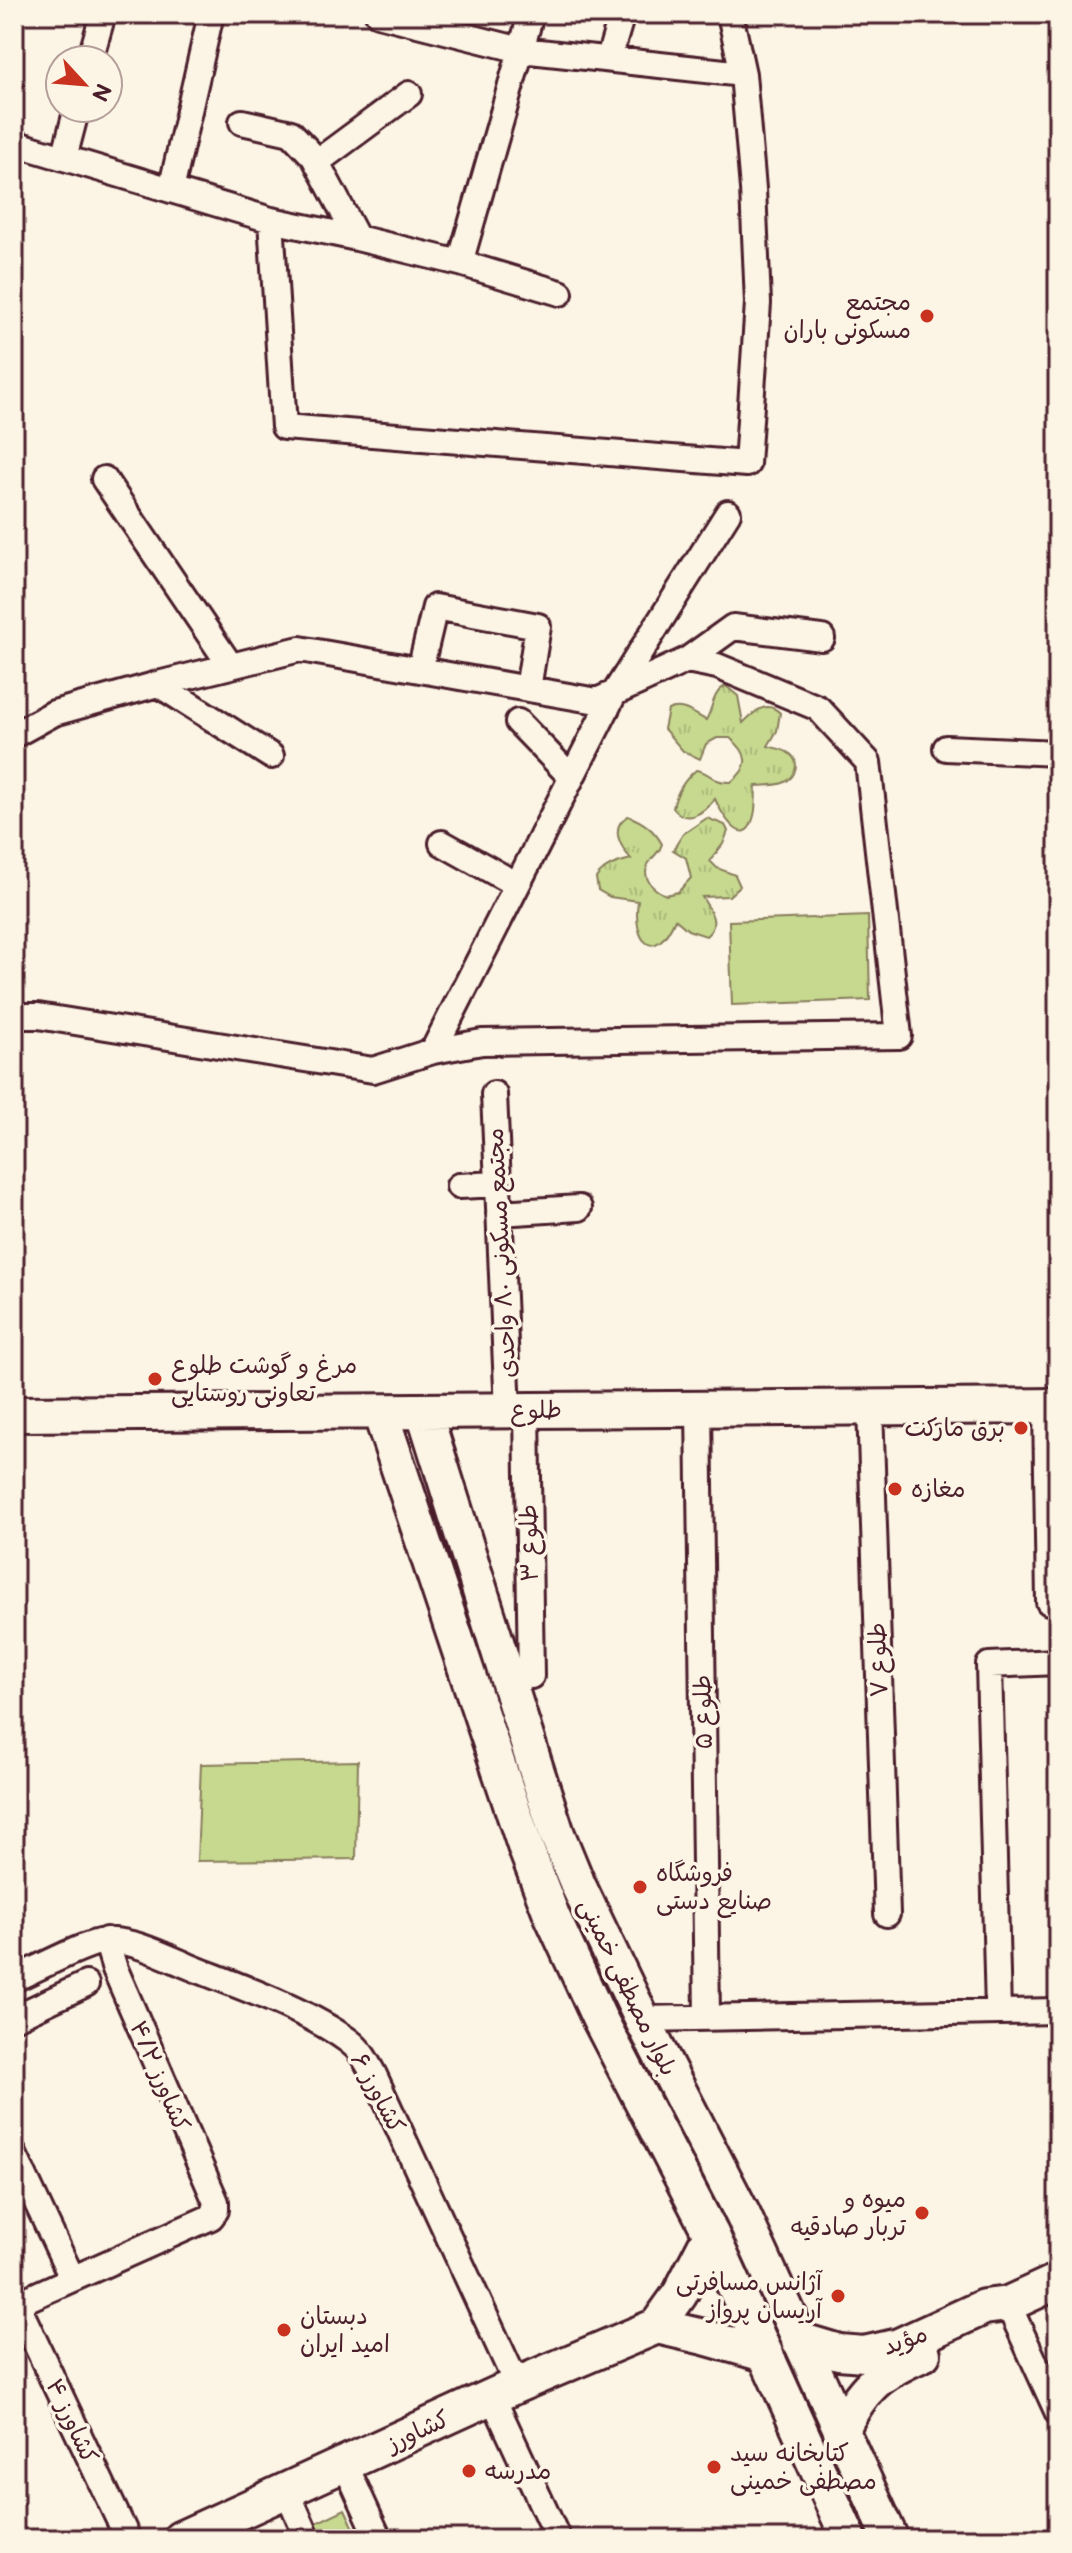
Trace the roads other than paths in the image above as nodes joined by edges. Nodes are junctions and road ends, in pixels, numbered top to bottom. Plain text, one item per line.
1 (103, 14) edge
2 (211, 14) edge
3 (378, 14) edge
4 (531, 14) edge
5 (622, 14) edge
6 (730, 14) edge
7 (433, 20) edge
8 (95, 44) edge
9 (521, 50) junction
10 (609, 58) junction
11 (743, 74) junction
12 (409, 94) dead end
13 (242, 122) dead end
14 (73, 124) edge
15 (14, 143) edge
16 (64, 158) junction
17 (317, 162) junction
18 (171, 190) junction
19 (271, 220) junction
20 (357, 238) junction
21 (460, 263) junction
22 (560, 293) dead end
23 (104, 479) dead end
24 (728, 513) dead end
25 (822, 638) dead end
26 (687, 660) junction
27 (230, 665) junction
28 (420, 670) junction
29 (158, 684) junction
30 (528, 689) junction
31 (614, 694) junction
32 (518, 722) dead end
33 (14, 735) edge
34 (946, 748) dead end
35 (1058, 753) edge
36 (271, 756) dead end
37 (571, 777) junction
38 (442, 843) dead end
39 (517, 885) junction
40 (14, 1016) edge
41 (433, 1051) junction
42 (494, 1094) dead end
43 (498, 1184) junction
44 (459, 1186) dead end
45 (579, 1208) dead end
46 (499, 1213) junction
47 (1052, 1406) edge
48 (870, 1407) junction
49 (699, 1408) junction
50 (518, 1410) junction
51 (380, 1412) junction
52 (424, 1412) junction
53 (14, 1414) edge
54 (1049, 1602) dead end
55 (486, 1613) junction
56 (450, 1624) junction
57 (1058, 1662) edge
58 (531, 1676) dead end
59 (887, 1914) dead end
60 (106, 1940) junction
61 (14, 1979) edge
62 (86, 1984) dead end
63 (1058, 2011) edge
64 (998, 2012) junction
65 (707, 2016) junction
66 (14, 2018) edge
67 (642, 2019) junction
68 (14, 2154) edge
69 (216, 2210) joint
70 (711, 2234) junction
71 (72, 2278) junction
72 (1058, 2281) edge
73 (15, 2304) edge
74 (1008, 2304) junction
75 (657, 2326) junction
76 (799, 2340) junction
77 (764, 2354) junction
78 (504, 2391) junction
79 (1058, 2413) edge
80 (841, 2431) junction
81 (345, 2464) junction
82 (287, 2491) junction
83 (128, 2539) edge
84 (180, 2539) edge
85 (308, 2539) edge
86 (379, 2539) edge
87 (558, 2539) edge
88 (849, 2539) edge
89 (891, 2539) edge

1 - 8 street
2 - 18 street
3 - 7 street
4 - 9 street
5 - 10 street
6 - 11 street
7 - 9 street
9 - 10 street
9 - 21 street
10 - 11 street
11 - 19 street
12 - 17 street
13 - 17 street
14 - 16 street
15 - 16 street
16 - 18 street
17 - 20 street
18 - 19 street
19 - 20 street
20 - 21 street
21 - 22 street
23 - 27 street
24 - 31 street
25 - 26 street
26 - 31 street
26 - 41 street
27 - 28 street
27 - 29 street
28 - 30 street
28 - 30 street
29 - 33 street
29 - 36 street
30 - 31 street
31 - 37 street
32 - 37 street
34 - 35 street
37 - 39 street
38 - 39 street
39 - 41 street
40 - 41 street
42 - 43 street, مجتمع مسکونی ۸۰ واحدی
43 - 44 street
43 - 46 street, مجتمع مسکونی ۸۰ واحدی
45 - 46 street
46 - 50 street, مجتمع مسکونی ۸۰ واحدی
47 - 48 street, طلوع
47 - 54 street
48 - 49 street, طلوع
48 - 59 street, طلوع ۷
49 - 50 street, طلوع
49 - 65 street, طلوع ۵
50 - 52 street, طلوع
50 - 58 street, طلوع ۳
51 - 52 street, طلوع
51 - 53 street, طلوع
51 - 56 street, بلوار مصطفی خمینی
52 - 55 street, بلوار مصطفی خمینی
55 - 56 street
55 - 67 street, بلوار مصطفی خمینی
56 - 70 street, بلوار مصطفی خمینی
57 - 64 street
60 - 61 street
60 - 69 street, کشاورز ۴/۲
60 - 78 street, کشاورز ۶
62 - 66 street
63 - 64 street
64 - 65 street
65 - 67 street
67 - 76 street, بلوار مصطفی خمینی
68 - 71 street
69 - 71 street, کشاورز ۴
70 - 75 street
70 - 77 street, بلوار مصطفی خمینی
71 - 73 street, کشاورز ۴
72 - 74 street, مؤید
73 - 83 street, کشاورز ۴
74 - 76 street, مؤید
74 - 79 street
74 - 80 street, مؤید
75 - 77 street
75 - 78 street, کشاورز
76 - 80 street, بلوار مصطفی خمینی
77 - 88 street, بلوار مصطفی خمینی
78 - 81 street, کشاورز
78 - 87 street, کشاورز ۶
80 - 89 street, بلوار مصطفی خمینی
81 - 82 street, کشاورز
81 - 86 street
82 - 84 street, کشاورز
82 - 85 street

